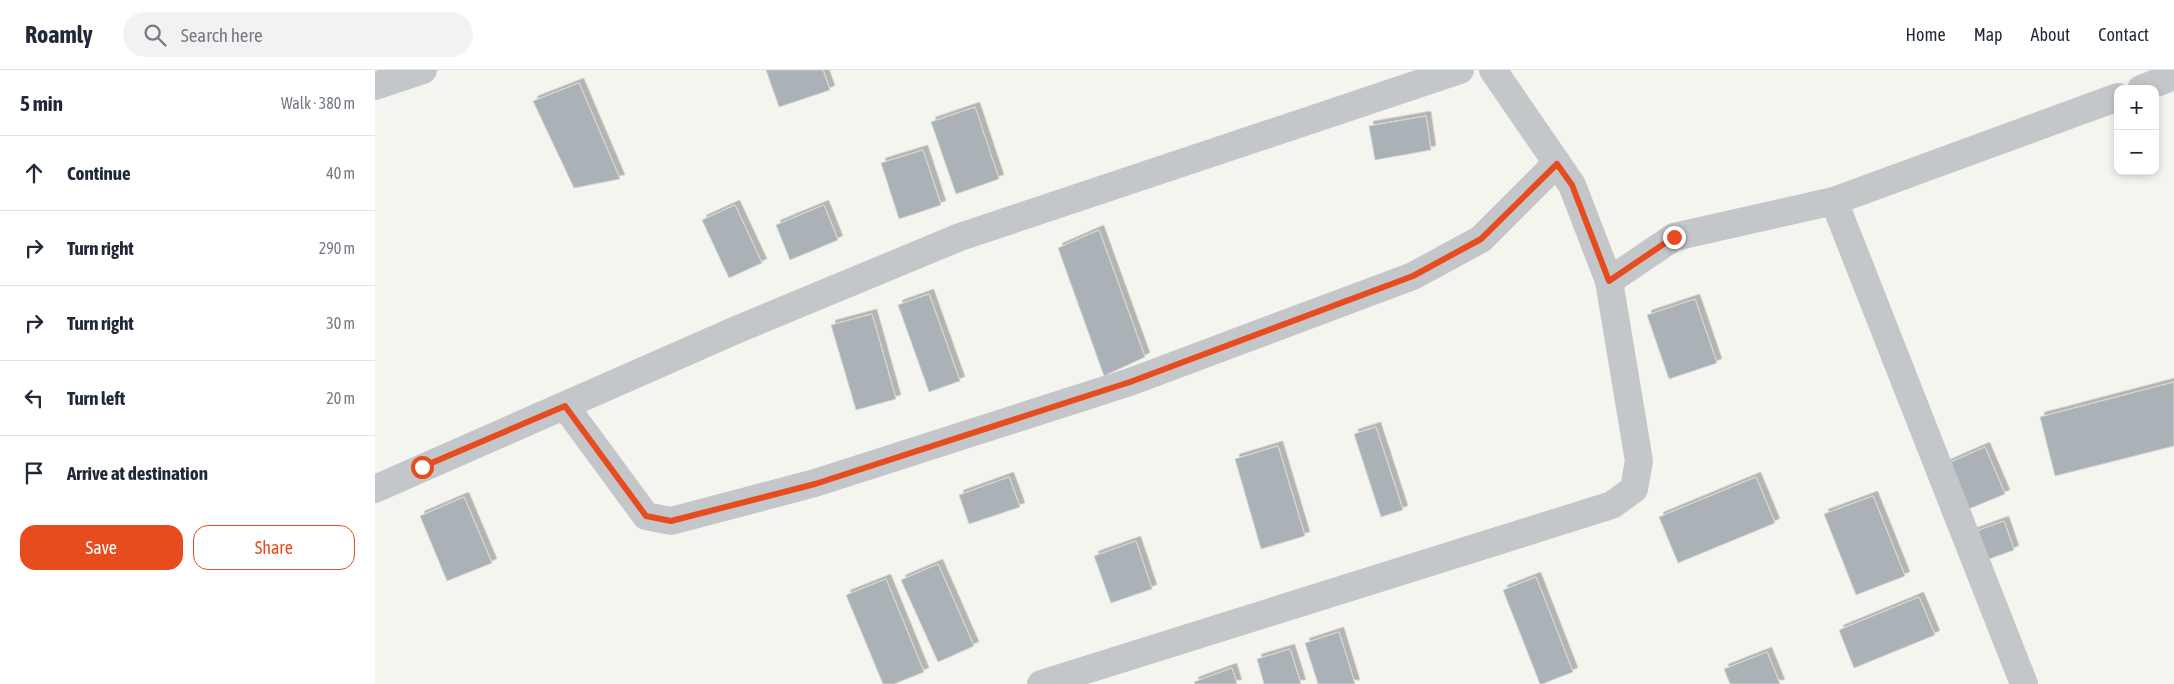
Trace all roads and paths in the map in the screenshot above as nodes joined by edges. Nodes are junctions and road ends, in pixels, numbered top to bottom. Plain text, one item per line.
1 (1459, 70) edge
2 (1493, 70) edge
3 (413, 71) edge
4 (2174, 76) edge
5 (2151, 85) edge
6 (375, 86) edge
7 (2114, 99) edge
8 (1557, 164) junction
9 (1834, 201) junction
10 (1609, 281) junction
11 (565, 406) junction
12 (375, 489) edge
13 (1041, 684) edge
14 (2024, 684) edge

1 - 11 street
2 - 8 street
3 - 6 street
4 - 5 street
7 - 9 street
8 - 10 street
8 - 11 street
9 - 10 street
9 - 14 street
10 - 13 street
11 - 12 street

